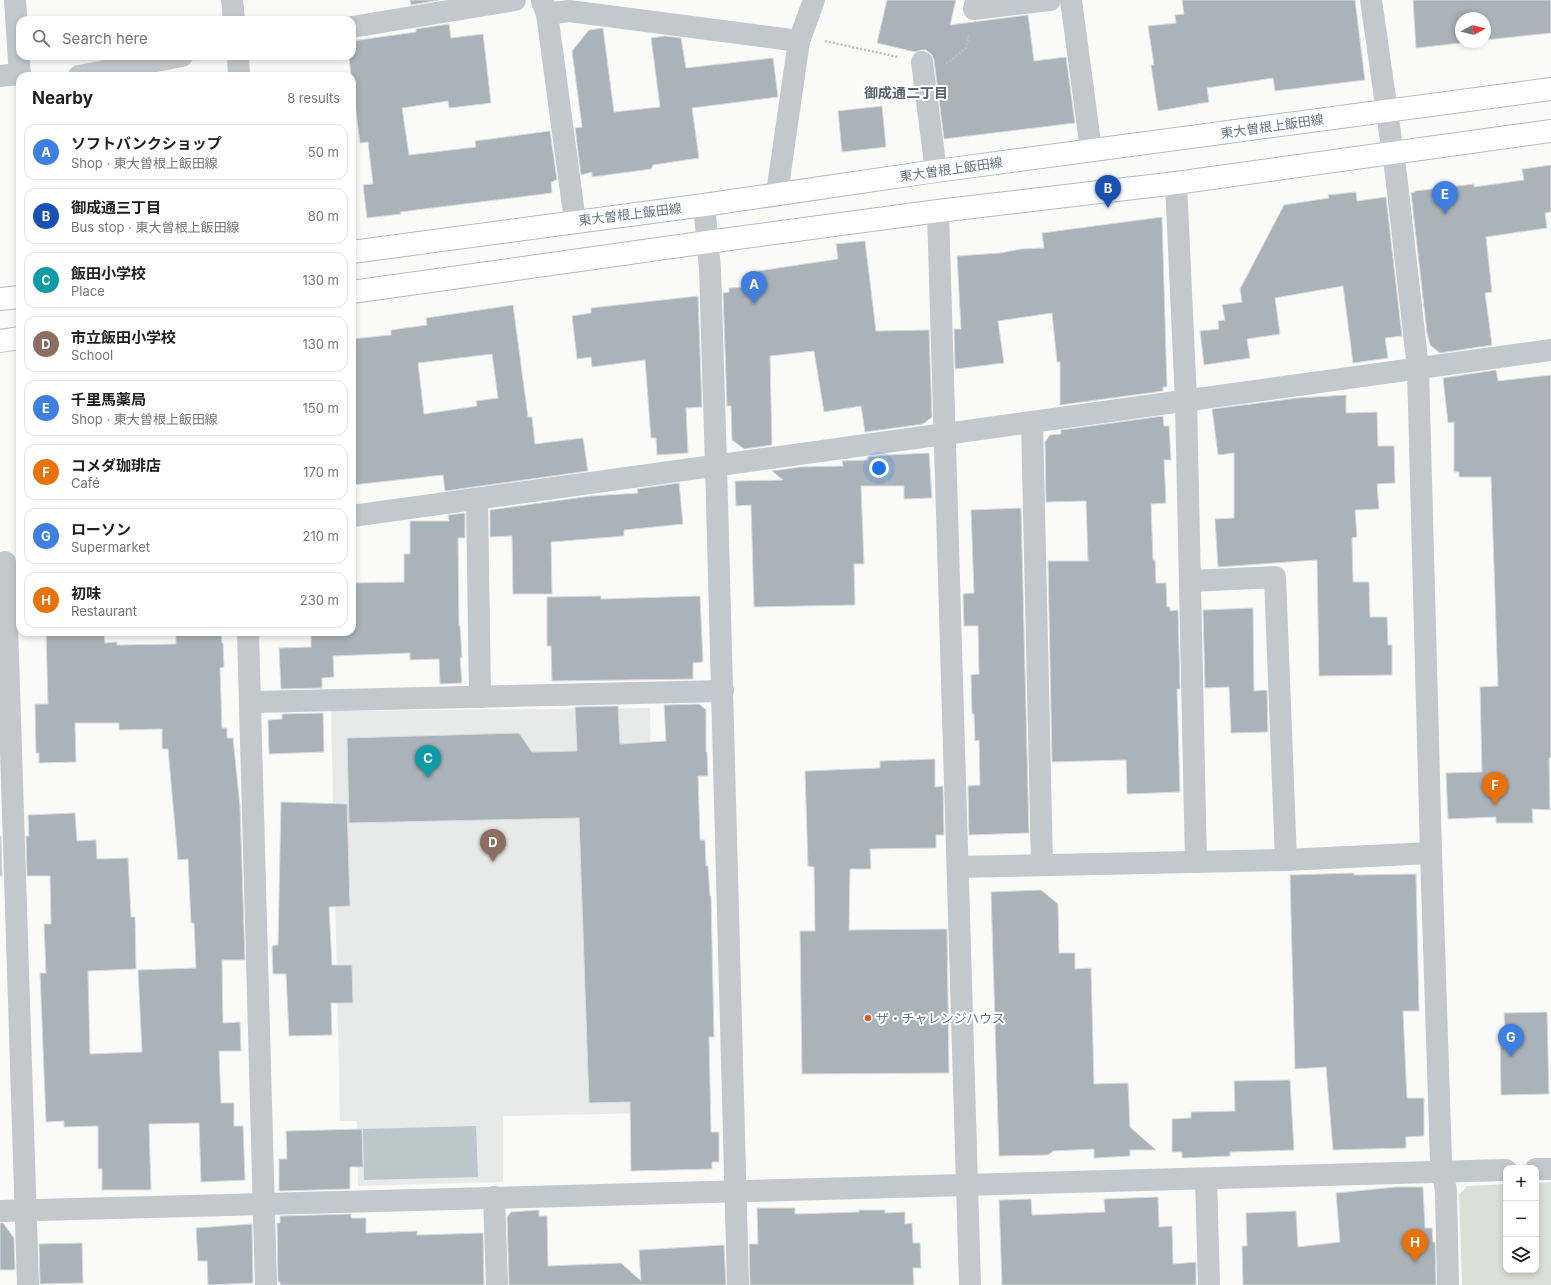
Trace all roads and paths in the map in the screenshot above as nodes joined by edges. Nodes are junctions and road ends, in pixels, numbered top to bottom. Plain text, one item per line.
1 (15, 0) edge
2 (232, 0) edge
3 (516, 0) edge
4 (814, 0) edge
5 (976, 0) edge
6 (1050, 0) edge
7 (1071, 0) edge
8 (1371, 0) edge
9 (544, 7) edge
10 (234, 16) edge
11 (356, 26) edge
12 (799, 41) junction
13 (162, 60) edge
14 (238, 60) edge
15 (922, 62) dead end
16 (100, 72) edge
17 (239, 72) edge
18 (13, 75) edge
19 (1551, 89) edge
20 (1386, 111) junction
21 (1551, 131) edge
22 (1091, 150) junction
23 (1393, 153) junction
24 (936, 171) junction
25 (1176, 183) junction
26 (777, 193) junction
27 (704, 205) junction
28 (938, 211) junction
29 (575, 221) junction
30 (708, 242) junction
31 (356, 251) edge
32 (356, 291) edge
33 (16, 297) edge
34 (0, 299) edge
35 (16, 339) edge
36 (0, 341) edge
37 (1551, 350) edge
38 (1418, 368) junction
39 (1186, 401) junction
40 (1032, 422) junction
41 (945, 435) junction
42 (716, 465) junction
43 (477, 499) junction
44 (356, 515) edge
45 (8, 562) edge
46 (1190, 581) junction
47 (248, 636) edge
48 (723, 691) junction
49 (480, 697) junction
50 (250, 702) junction
51 (1430, 853) junction
52 (1286, 860) junction
53 (1196, 862) junction
54 (1042, 866) junction
55 (958, 867) junction
56 (8, 923) edge
57 (1539, 1169) edge
58 (1551, 1169) edge
59 (1503, 1170) edge
60 (1442, 1172) junction
61 (1206, 1179) junction
62 (968, 1185) junction
63 (736, 1192) junction
64 (494, 1197) junction
65 (263, 1203) junction
66 (26, 1210) junction
67 (0, 1211) edge
68 (28, 1285) edge
69 (266, 1285) edge
70 (497, 1285) edge
71 (738, 1285) edge
72 (970, 1285) edge
73 (1209, 1285) edge
74 (1448, 1285) edge

1 - 18 street
2 - 10 street
3 - 11 street
4 - 12 street
5 - 6 street
7 - 22 street
8 - 20 street
9 - 12 street
9 - 29 street
12 - 26 street
13 - 16 street
14 - 17 street
15 - 24 street
19 - 20 street, 東大曽根上飯田線
20 - 22 street, 東大曽根上飯田線
20 - 23 street
21 - 23 street
22 - 24 street, 東大曽根上飯田線
23 - 25 street
23 - 38 street
24 - 26 street, 東大曽根上飯田線
25 - 28 street
25 - 39 street
26 - 27 street, 東大曽根上飯田線
27 - 29 street, 東大曽根上飯田線
27 - 30 street
28 - 30 street
28 - 41 street
29 - 31 street, 東大曽根上飯田線
30 - 32 street
30 - 42 street
33 - 34 street
35 - 36 street
37 - 38 street
38 - 39 street
38 - 51 street
39 - 40 street
39 - 46 street
40 - 41 street
40 - 54 street
41 - 42 street
41 - 55 street
42 - 43 street
42 - 48 street
43 - 44 street
43 - 49 street
45 - 56 street
46 - 52 street
46 - 53 street
47 - 50 street
48 - 49 street
48 - 63 street
49 - 50 street
50 - 65 street
51 - 52 street
51 - 60 street
52 - 53 street
53 - 54 street
54 - 55 street
55 - 62 street
56 - 66 street
57 - 58 street
59 - 60 street
60 - 61 street
60 - 74 street
61 - 62 street
61 - 73 street
62 - 63 street
62 - 72 street
63 - 64 street
63 - 71 street
64 - 65 street
64 - 70 street
65 - 66 street
65 - 69 street
66 - 67 street
66 - 68 street

